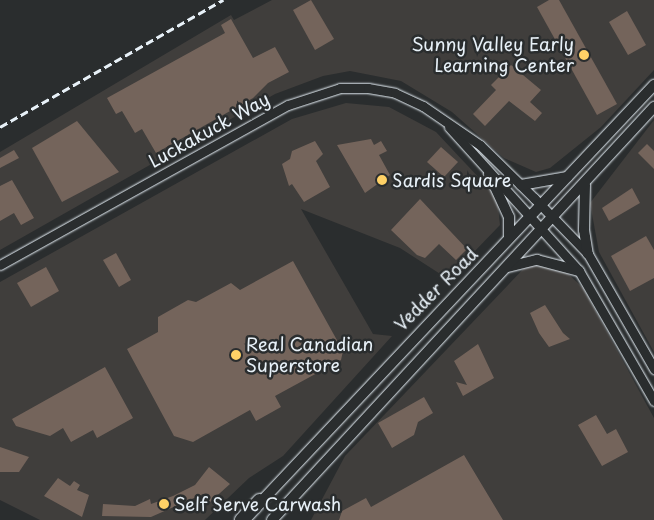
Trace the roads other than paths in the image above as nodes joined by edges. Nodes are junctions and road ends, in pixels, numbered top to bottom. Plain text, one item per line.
1 (654, 85) edge
2 (654, 107) edge
3 (444, 121) junction
4 (489, 174) junction
5 (568, 177) junction
6 (521, 185) junction
7 (585, 185) junction
8 (542, 205) junction
9 (530, 216) junction
10 (554, 217) junction
11 (543, 228) junction
12 (509, 238) junction
13 (588, 254) junction
14 (0, 266) edge
15 (507, 267) junction
16 (579, 271) junction
17 (654, 368) edge
18 (654, 401) edge
19 (260, 502) joint
20 (244, 520) edge
21 (272, 520) edge

1 - 5 main road, Vedder Road
2 - 7 main road, Vedder Road
3 - 4 street, Luckakuck Way
3 - 6 street, Luckakuck Way
3 - 14 street, Luckakuck Way
4 - 9 street, Luckakuck Way
4 - 12 main road
5 - 6 main road
5 - 8 main road, Vedder Road
6 - 8 street, Luckakuck Way
7 - 10 main road, Vedder Road
7 - 13 main road
8 - 9 main road, Vedder Road
8 - 10 street, Luckakuck Way
9 - 11 street, Luckakuck Way
9 - 12 main road, Vedder Road
10 - 11 main road, Vedder Road
10 - 13 street, Luckakuck Way
11 - 15 main road, Vedder Road
11 - 16 street, Luckakuck Way
12 - 19 main road, Vedder Road
13 - 17 street, Luckakuck Way
15 - 16 main road
15 - 21 main road, Vedder Road
16 - 18 street, Luckakuck Way
19 - 20 highway

